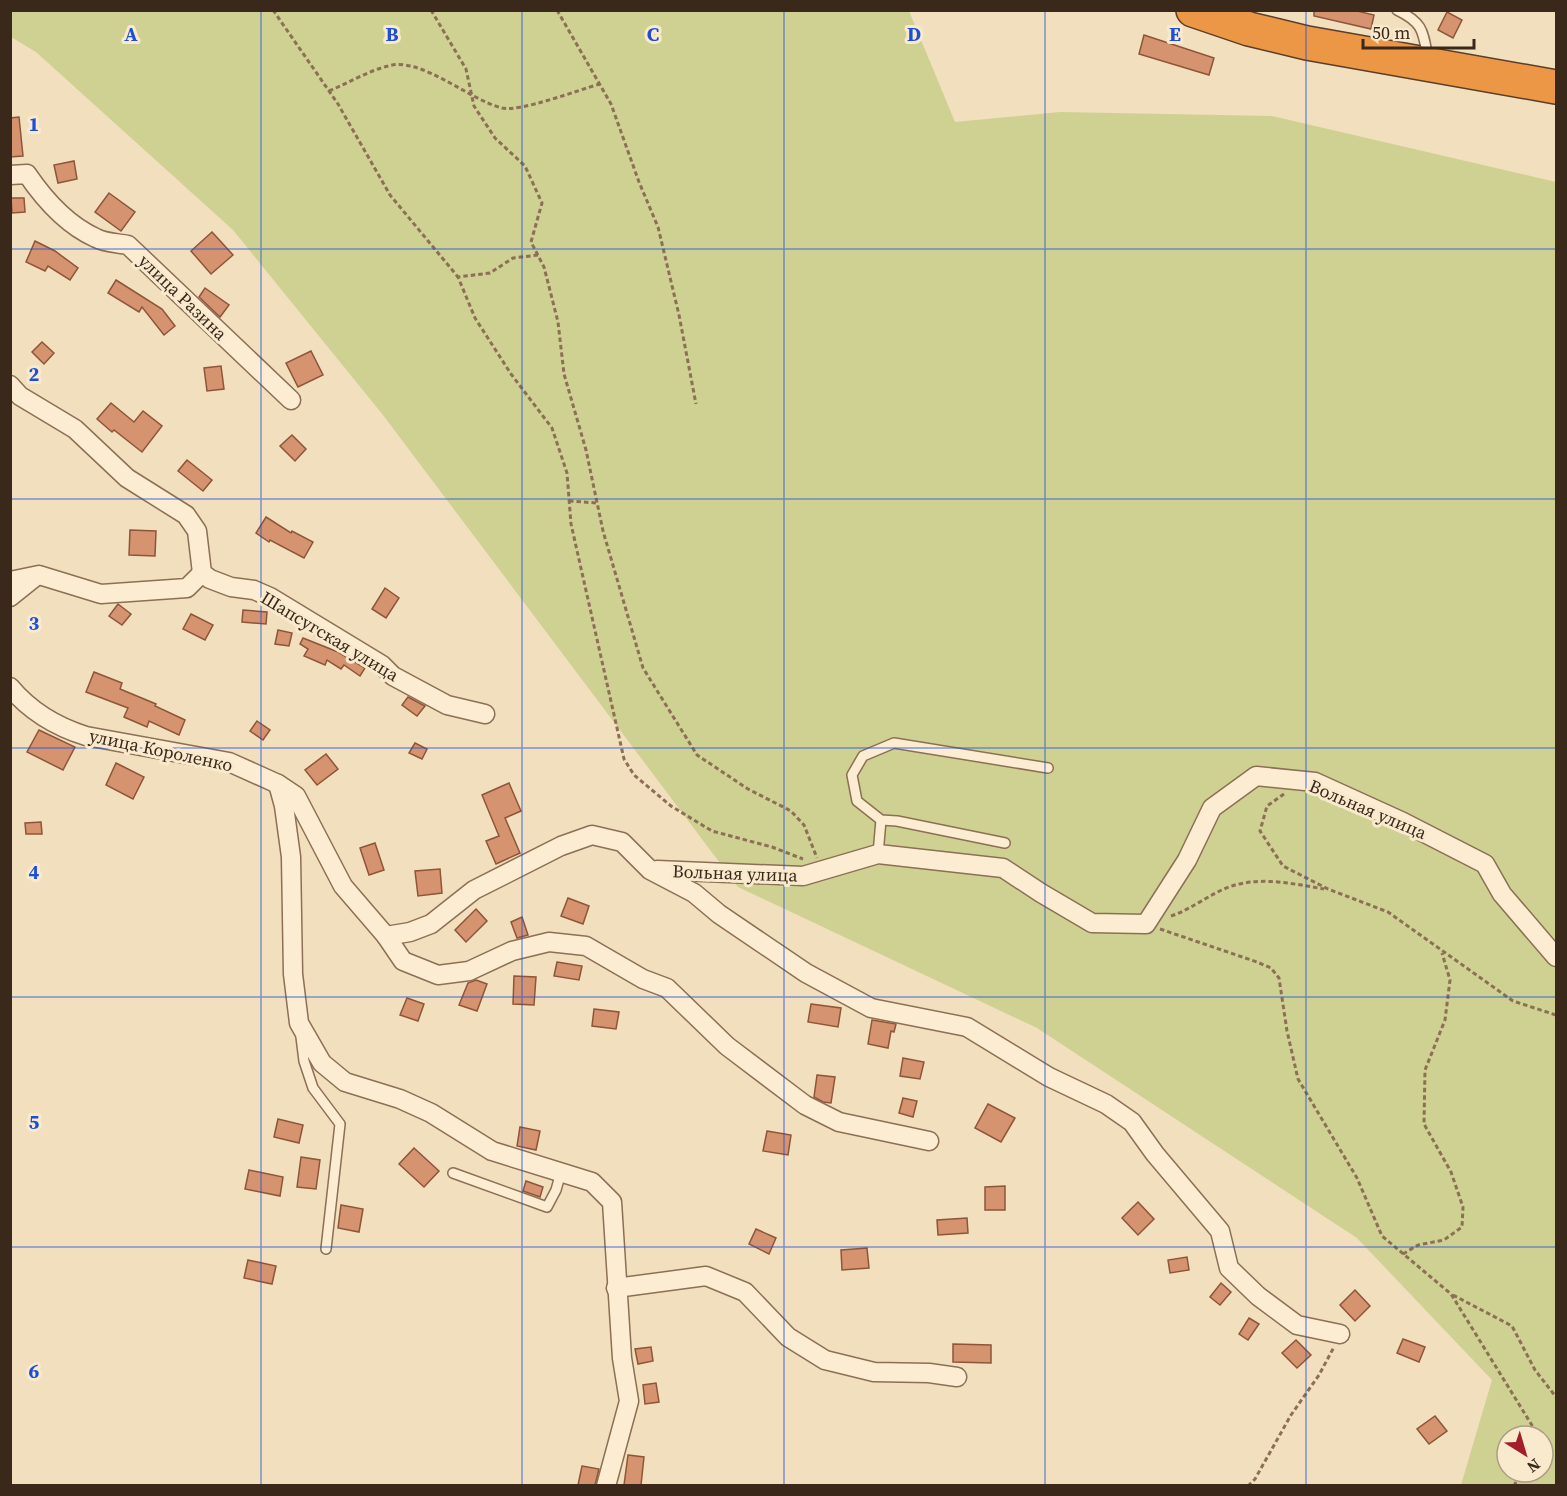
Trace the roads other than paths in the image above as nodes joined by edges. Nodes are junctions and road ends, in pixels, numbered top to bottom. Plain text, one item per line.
1 (1193, 10) edge
2 (1397, 10) edge
3 (1429, 64) junction
4 (1557, 87) edge
5 (10, 175) edge
6 (10, 385) edge
7 (291, 400) dead end
8 (202, 573) junction
9 (39, 574) junction
10 (10, 581) edge
11 (10, 597) edge
12 (10, 687) edge
13 (485, 714) dead end
14 (1048, 768) dead end
15 (278, 784) junction
16 (881, 820) junction
17 (1005, 843) dead end
18 (878, 854) junction
19 (650, 870) junction
20 (386, 936) junction
21 (1557, 957) edge
22 (298, 1023) junction
23 (929, 1141) dead end
24 (561, 1172) junction
25 (453, 1173) dead end
26 (326, 1249) dead end
27 (616, 1288) junction
28 (1340, 1334) road end
29 (957, 1377) dead end
30 (606, 1485) edge

1 - 3 highway
2 - 3 lane
3 - 4 highway
5 - 7 street, улица Разина
6 - 8 street
8 - 9 street
8 - 13 street, Шапсугская улица
9 - 10 street
9 - 11 street
12 - 15 street, улица Короленко
14 - 16 lane
15 - 20 street, улица Короленко
15 - 22 street
16 - 17 lane
16 - 18 lane
18 - 19 street, Вольная улица
18 - 21 street, Вольная улица
19 - 20 street, Вольная улица
19 - 28 street, Вольная улица
20 - 23 street
22 - 24 street
22 - 26 lane
24 - 25 lane
24 - 27 street
27 - 29 street
27 - 30 street

